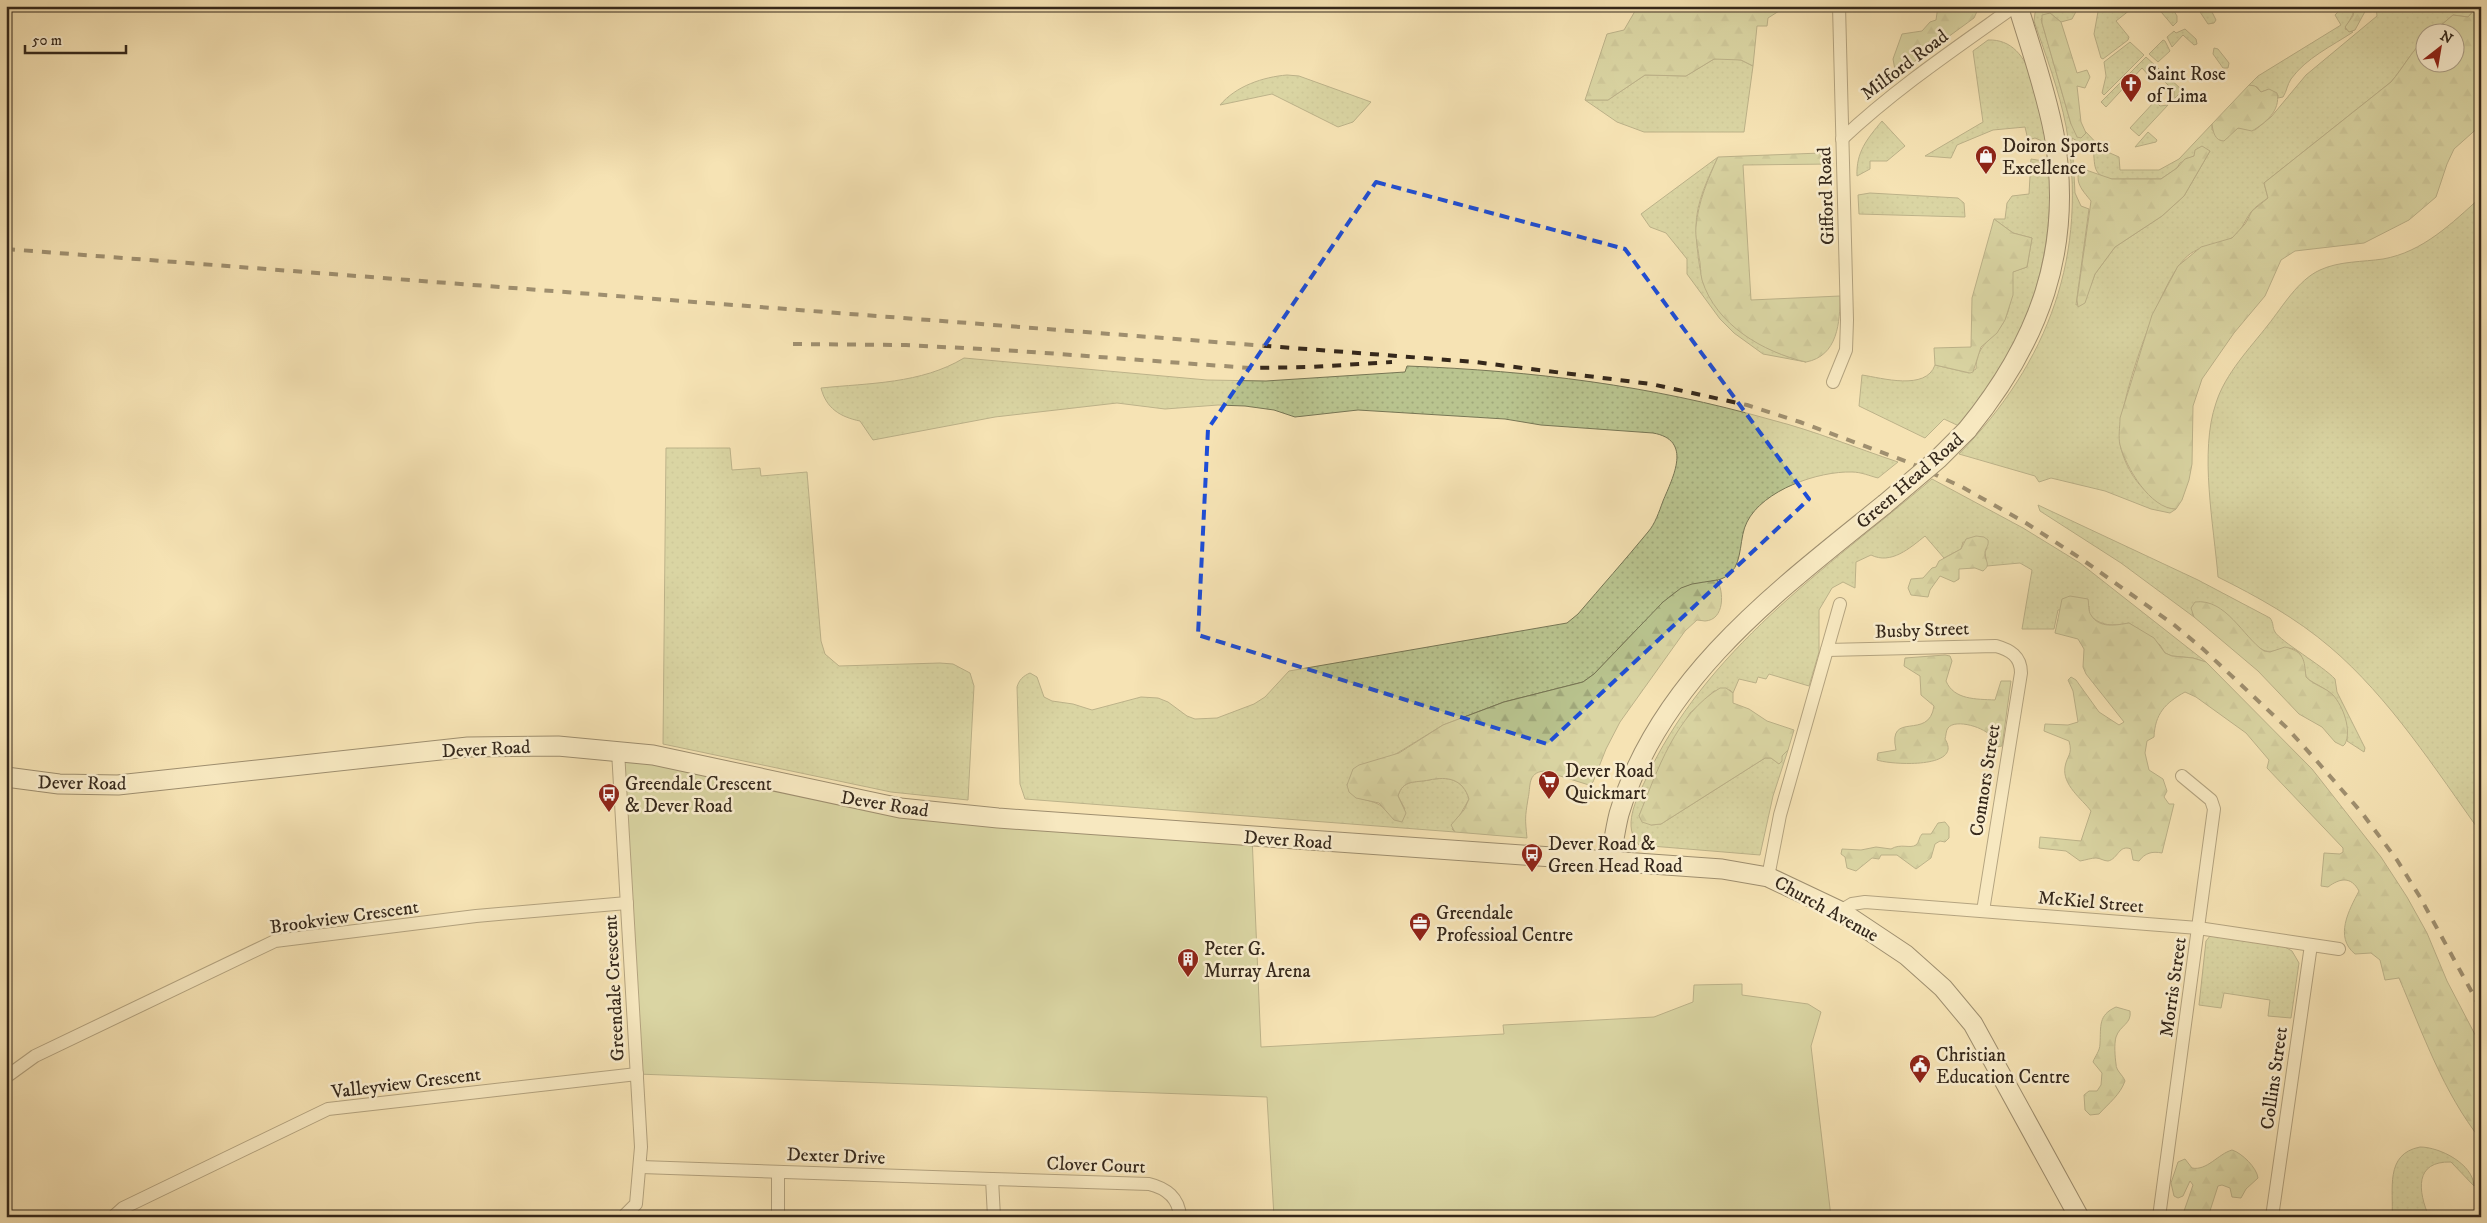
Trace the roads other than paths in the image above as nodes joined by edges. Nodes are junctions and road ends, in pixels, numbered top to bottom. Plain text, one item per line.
1 (1839, 6) edge
2 (2017, 6) edge
3 (1842, 139) junction
4 (1833, 382) dead end
5 (1840, 604) dead end
6 (1827, 650) junction
7 (2016, 656) joint
8 (618, 751) junction
9 (2182, 776) dead end
10 (6, 777) edge
11 (1610, 862) junction
12 (1768, 877) junction
13 (627, 903) junction
14 (1840, 911) junction
15 (1983, 911) junction
16 (2198, 928) junction
17 (2311, 945) junction
18 (2339, 949) dead end
19 (637, 1074) junction
20 (6, 1077) edge
21 (641, 1167) junction
22 (778, 1172) junction
23 (992, 1179) junction
24 (113, 1217) edge
25 (623, 1217) edge
26 (778, 1217) edge
27 (994, 1217) edge
28 (1180, 1217) edge
29 (2079, 1217) edge
30 (2159, 1217) edge
31 (2272, 1217) edge

1 - 3 street, Gifford Road
2 - 3 street, Milford Road
2 - 11 main road, Green Head Road, bridge
3 - 4 street, Gifford Road
5 - 6 street, Church Avenue
6 - 7 street, Busby Street
6 - 12 street, Church Avenue
7 - 15 street, Connors Street
8 - 10 main road, Dever Road
8 - 11 main road, Dever Road
8 - 13 street, Greendale Crescent
9 - 16 street, Morris Street
11 - 12 main road, Dever Road
12 - 14 main road, Church Avenue
13 - 19 street, Greendale Crescent
13 - 20 street, Brookview Crescent
14 - 15 street, McKiel Street
14 - 29 main road, Church Avenue
15 - 16 street, McKiel Street
16 - 17 street, McKiel Street
16 - 30 street, Morris Street
17 - 18 street, McKiel Street
17 - 31 street, Collins Street
19 - 21 street, Greendale Crescent
19 - 24 street, Valleyview Crescent
21 - 22 street, Dexter Drive
21 - 25 street, Greendale Crescent
22 - 23 street, Dexter Drive
22 - 26 street
23 - 27 street
23 - 28 street, Clover Court

